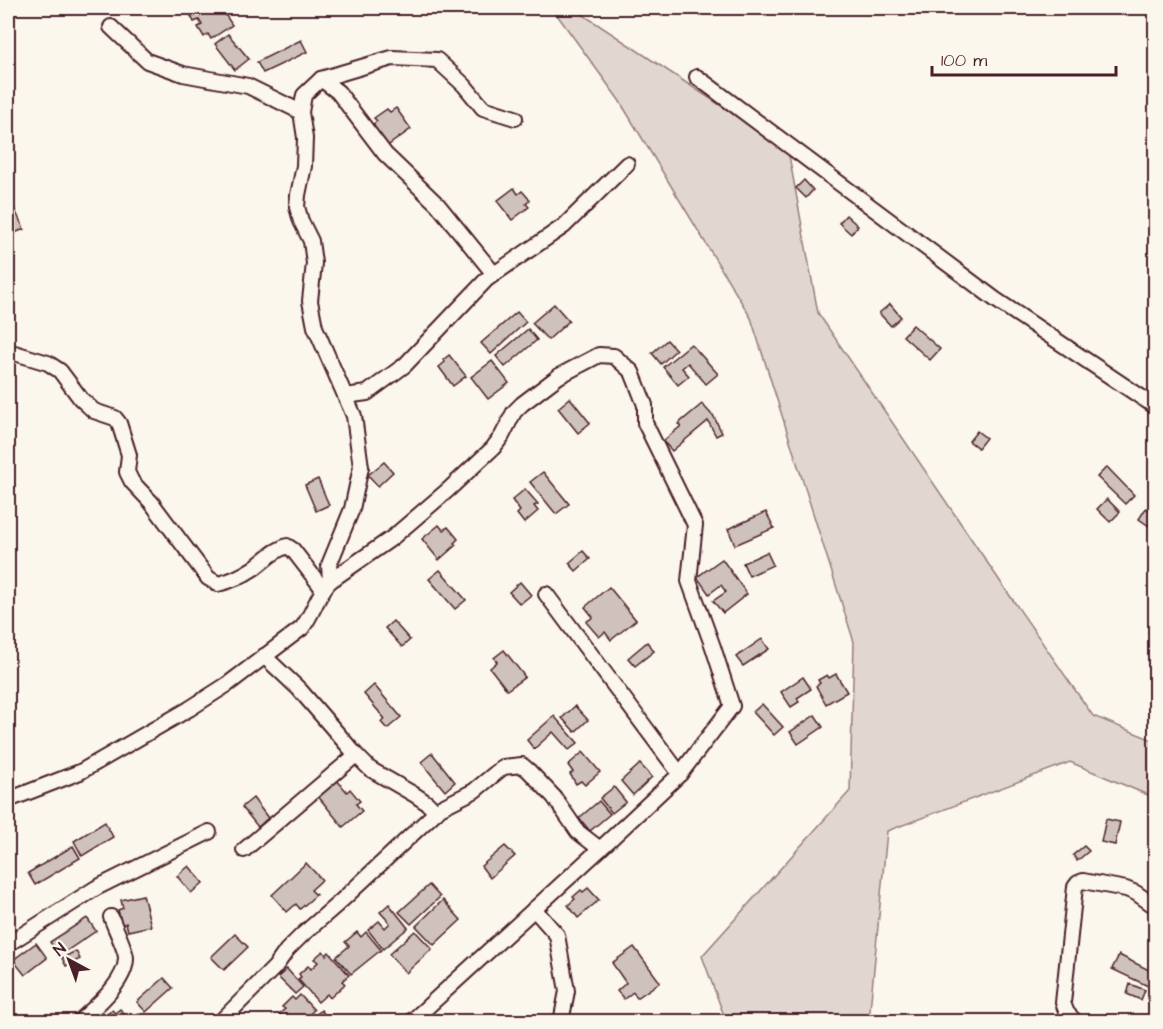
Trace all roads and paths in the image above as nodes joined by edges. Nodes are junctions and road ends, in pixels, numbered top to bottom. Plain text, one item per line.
1 (111, 27) dead end
2 (698, 77) dead end
3 (321, 79) junction
4 (301, 111) junction
5 (516, 118) dead end
6 (627, 164) dead end
7 (494, 274) junction
8 (8, 351) edge
9 (345, 396) junction
10 (1155, 407) edge
11 (326, 585) junction
12 (546, 594) dead end
13 (264, 656) junction
14 (356, 755) junction
15 (680, 774) junction
16 (8, 800) edge
17 (436, 812) junction
18 (209, 832) dead end
19 (600, 849) junction
20 (244, 850) dead end
21 (1155, 907) edge
22 (534, 909) junction
23 (111, 917) dead end
24 (8, 944) edge
25 (79, 1022) edge
26 (220, 1022) edge
27 (411, 1022) edge
28 (561, 1022) edge
29 (1076, 1022) edge

1 - 4 street
2 - 10 street
3 - 4 street
3 - 5 street
3 - 7 street
4 - 9 street
6 - 7 street
7 - 9 street
8 - 11 street
9 - 11 street
11 - 13 street
11 - 15 street
12 - 15 street
13 - 14 street
13 - 16 street
14 - 17 street
14 - 20 street
15 - 19 street
17 - 19 street
17 - 26 street
18 - 24 street
19 - 22 street
21 - 29 street
22 - 27 street
22 - 28 street
23 - 25 street

